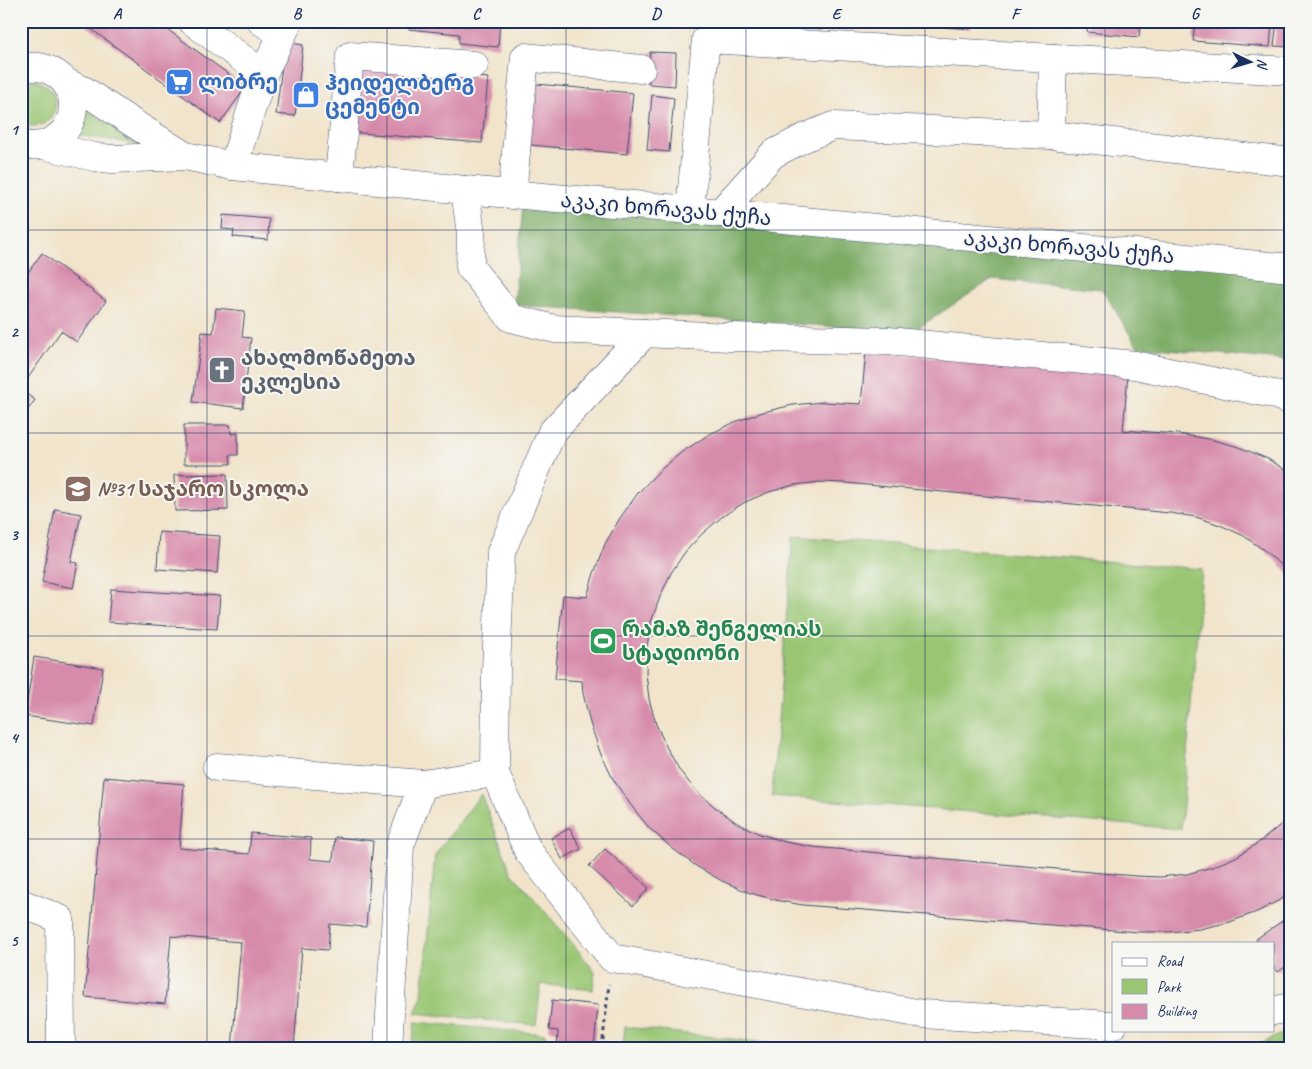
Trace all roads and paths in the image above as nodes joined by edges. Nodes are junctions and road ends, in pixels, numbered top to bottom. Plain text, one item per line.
1 (192, 21) edge
2 (278, 26) edge
3 (21, 46) edge
4 (1053, 58) junction
5 (474, 65) dead end
6 (30, 67) edge
7 (641, 69) dead end
8 (1291, 71) edge
9 (263, 74) junction
10 (65, 82) junction
11 (1050, 136) junction
12 (32, 144) edge
13 (184, 156) junction
14 (1291, 162) edge
15 (233, 166) junction
16 (339, 177) junction
17 (465, 190) junction
18 (512, 194) junction
19 (690, 210) junction
20 (720, 213) junction
21 (1291, 268) edge
22 (645, 333) junction
23 (1291, 401) edge
24 (217, 767) dead end
25 (495, 773) junction
26 (423, 784) junction
27 (21, 903) edge
28 (612, 958) junction
29 (1291, 1007) edge
30 (1274, 1011) edge
31 (1112, 1025) edge
32 (61, 1048) edge
33 (388, 1048) edge
34 (602, 1048) edge

1 - 9 street
2 - 9 street
3 - 6 street
4 - 8 street
4 - 11 street
4 - 19 street
5 - 16 street
6 - 10 street
7 - 18 street
9 - 15 street
10 - 12 street
10 - 13 street
11 - 14 street
11 - 20 street
12 - 13 street, აკაკი ხორავას ქუჩა
13 - 15 street, აკაკი ხორავას ქუჩა
15 - 16 street, აკაკი ხორავას ქუჩა
16 - 17 street, აკაკი ხორავას ქუჩა
17 - 18 street, აკაკი ხორავას ქუჩა
17 - 22 street
18 - 19 street, აკაკი ხორავას ქუჩა
19 - 20 street, აკაკი ხორავას ქუჩა
20 - 21 street, აკაკი ხორავას ქუჩა
22 - 23 street
22 - 25 street
24 - 26 street
25 - 26 street
25 - 28 street
26 - 33 street
27 - 32 street
28 - 31 street
28 - 34 path
29 - 30 street

